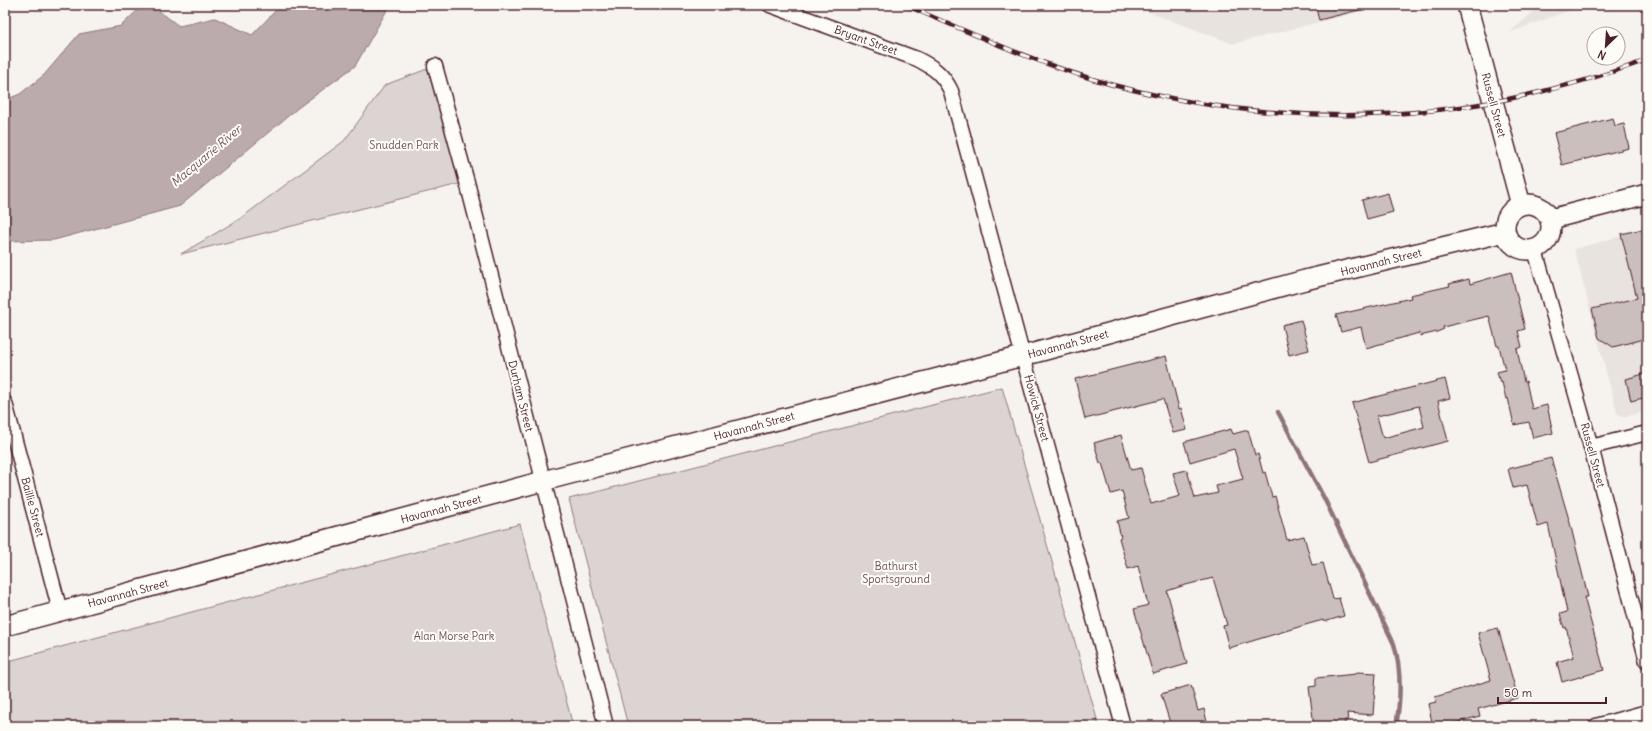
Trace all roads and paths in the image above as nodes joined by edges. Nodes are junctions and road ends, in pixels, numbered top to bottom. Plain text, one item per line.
1 (770, 5) edge
2 (1467, 5) edge
3 (435, 66) dead end
4 (951, 91) joint
5 (1647, 194) edge
6 (1521, 205) junction
7 (1551, 219) junction
8 (1505, 232) junction
9 (1535, 250) junction
10 (1023, 356) junction
11 (5, 403) edge
12 (1647, 433) edge
13 (1591, 447) junction
14 (543, 481) junction
15 (60, 611) junction
16 (5, 626) edge
17 (1647, 661) edge
18 (1647, 712) edge
19 (606, 726) edge
20 (1123, 726) edge
21 (1596, 726) edge

1 - 4 street, Bryant Street
2 - 6 street, Russell Street
3 - 14 street, Durham Street
4 - 10 street, Howick Street
5 - 7 street
6 - 7 street
6 - 8 street
7 - 9 street
8 - 9 street
8 - 10 street, Havannah Street
9 - 13 street, Russell Street
10 - 14 street, Havannah Street
10 - 20 street, Howick Street
11 - 15 street, Baillie Street
12 - 13 street
13 - 17 street, Russell Street
14 - 15 street, Havannah Street
14 - 19 street, Durham Street
15 - 16 street, Havannah Street
18 - 21 street

